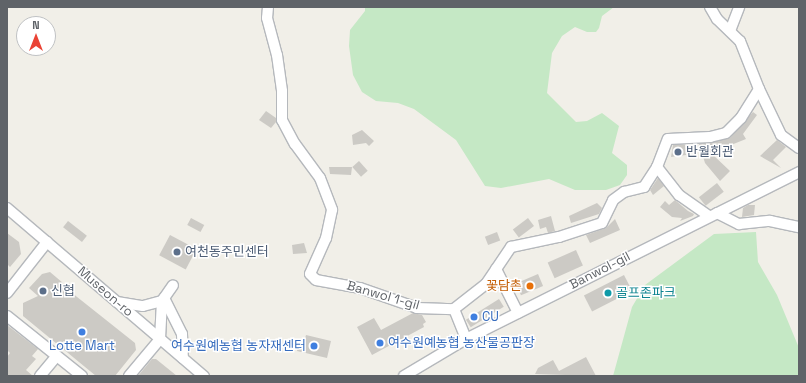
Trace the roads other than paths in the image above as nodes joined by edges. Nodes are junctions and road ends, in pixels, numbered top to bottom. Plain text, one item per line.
1 (268, 7) edge
2 (710, 7) edge
3 (739, 7) edge
4 (730, 31) junction
5 (759, 89) junction
6 (799, 148) edge
7 (657, 167) junction
8 (799, 172) edge
9 (7, 208) edge
10 (713, 215) junction
11 (799, 227) edge
12 (47, 242) junction
13 (496, 269) junction
14 (173, 285) dead end
15 (7, 293) edge
16 (163, 300) junction
17 (116, 302) junction
18 (454, 309) junction
19 (518, 313) junction
20 (7, 316) edge
21 (160, 339) junction
22 (466, 339) junction
23 (57, 356) junction
24 (183, 358) junction
25 (40, 376) edge
26 (82, 376) edge
27 (129, 376) edge
28 (204, 376) edge
29 (404, 376) edge

1 - 18 street, Banwol 1-gil
2 - 4 street
3 - 4 street
4 - 5 street
5 - 6 street
5 - 7 street
7 - 10 street
7 - 13 street
8 - 10 street, Banwol-gil
9 - 12 street, Museon-ro
10 - 11 street
10 - 19 street, Banwol-gil
12 - 15 street
12 - 17 street, Museon-ro
13 - 18 street
13 - 19 street
14 - 16 street
16 - 17 street
16 - 21 street
16 - 24 street
17 - 21 street, Museon-ro
18 - 22 street
19 - 22 street, Banwol-gil
20 - 23 street
21 - 24 street, Museon-ro
21 - 27 street
22 - 29 street, Banwol-gil
23 - 25 street
23 - 26 street
24 - 28 street, Museon-ro

